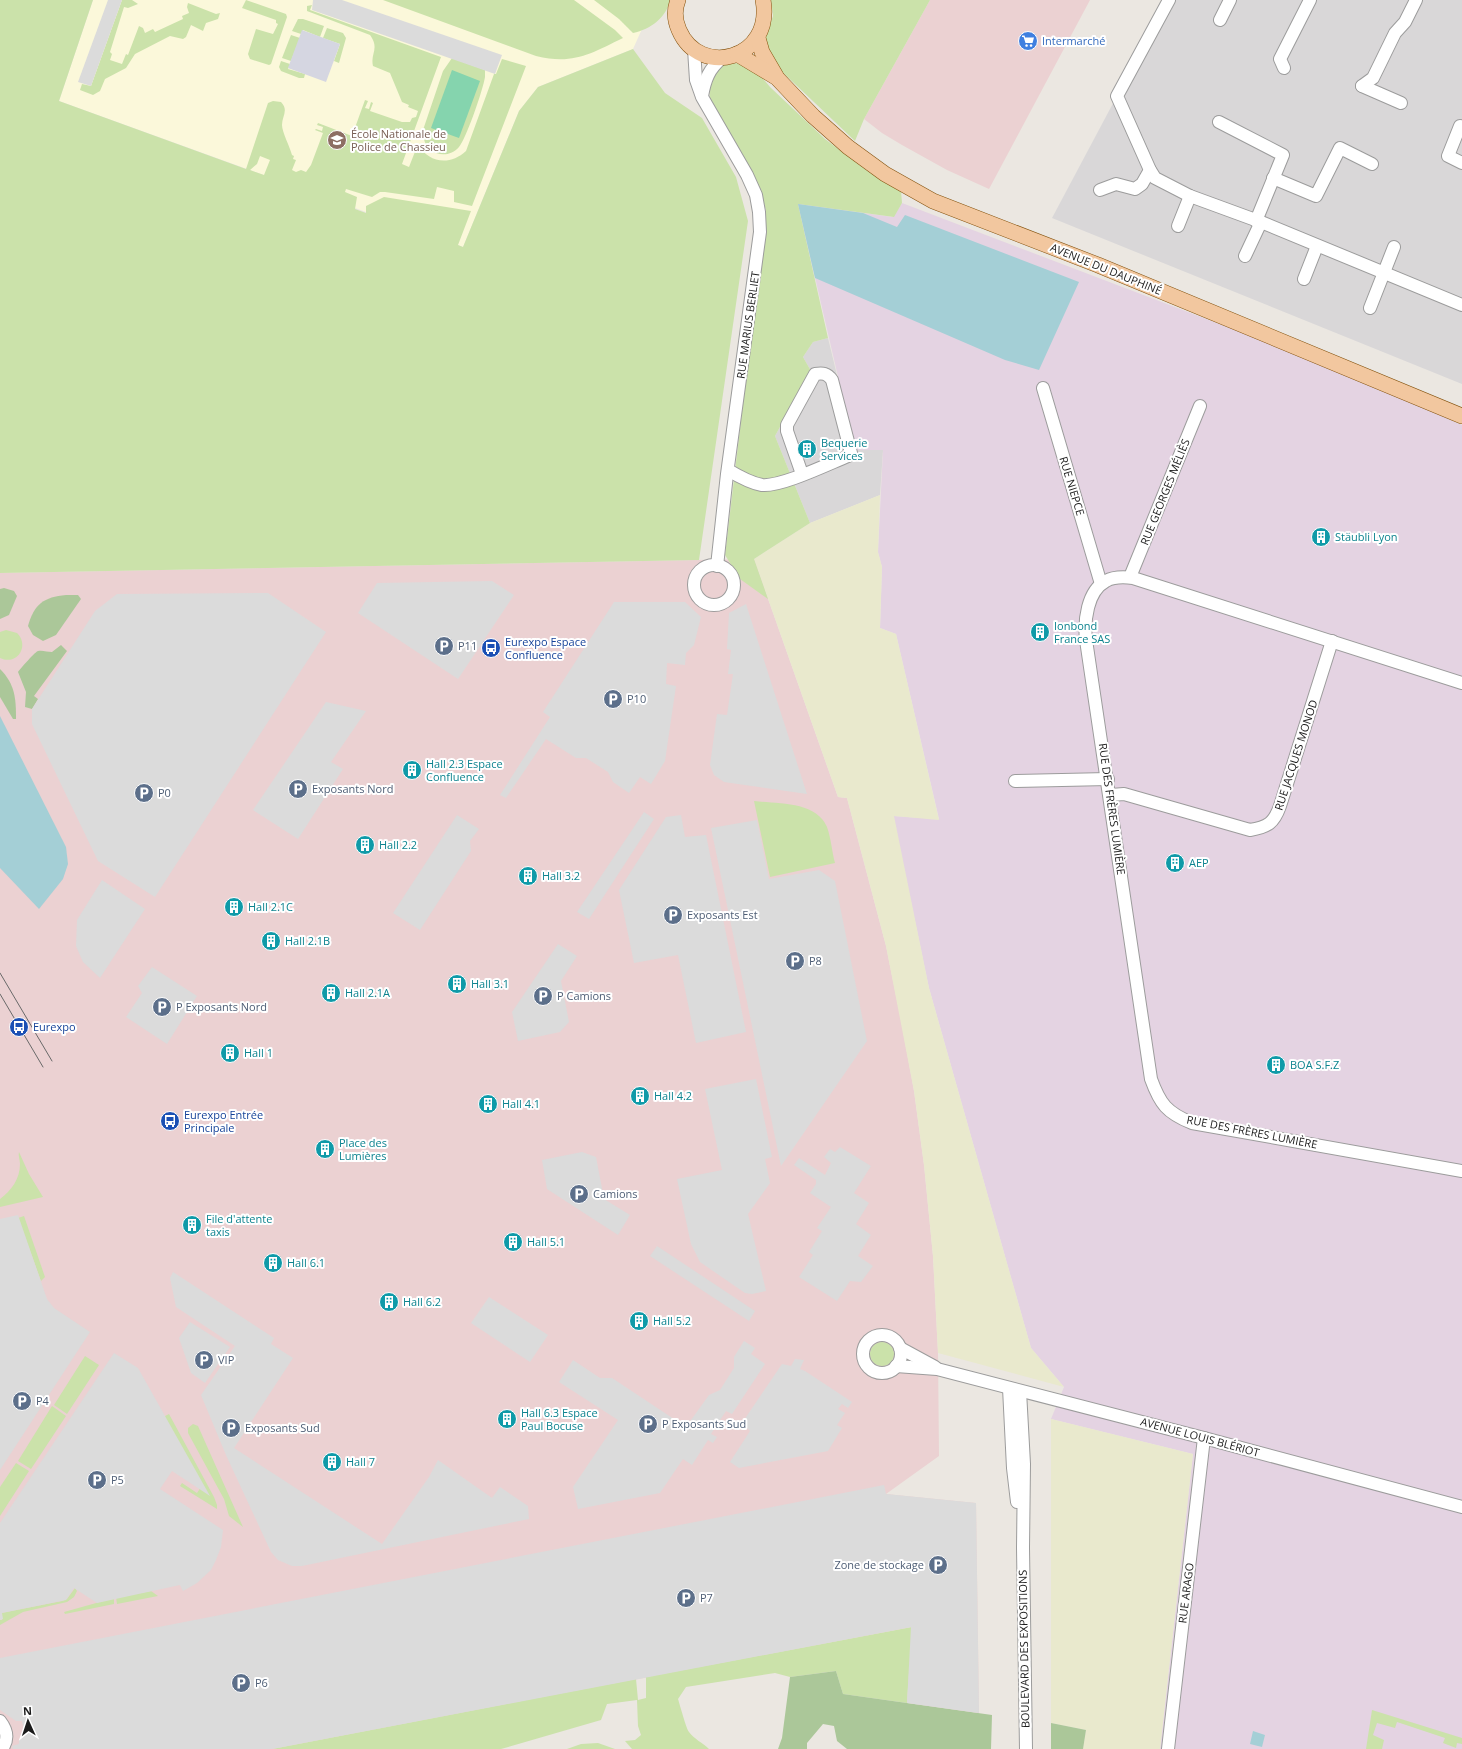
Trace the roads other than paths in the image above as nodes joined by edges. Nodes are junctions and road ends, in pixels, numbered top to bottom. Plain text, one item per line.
1 (678, 0) edge
2 (763, 0) edge
3 (1169, 0) edge
4 (1230, 0) edge
5 (1310, 0) edge
6 (1416, 0) edge
7 (1220, 20) dead end
8 (758, 38) junction
9 (694, 49) junction
10 (737, 54) junction
11 (722, 58) junction
12 (1284, 68) dead end
13 (778, 78) junction
14 (702, 97) junction
15 (1401, 103) dead end
16 (1219, 122) dead end
17 (1460, 126) dead end
18 (1462, 163) edge
19 (1372, 164) dead end
20 (1150, 170) junction
21 (1273, 178) junction
22 (1100, 190) dead end
23 (1190, 196) junction
24 (1259, 221) junction
25 (1178, 226) dead end
26 (1317, 246) junction
27 (1394, 247) dead end
28 (1245, 256) dead end
29 (1383, 273) junction
30 (1304, 279) dead end
31 (1462, 305) edge
32 (1370, 308) dead end
33 (1043, 388) dead end
34 (1200, 406) dead end
35 (1462, 416) edge
36 (728, 470) junction
37 (802, 474) junction
38 (717, 566) dead end
39 (1130, 577) junction
40 (1101, 584) junction
41 (1332, 641) junction
42 (1462, 683) edge
43 (1108, 778) junction
44 (1015, 780) dead end
45 (1110, 796) junction
46 (1462, 1171) edge
47 (900, 1348) junction
48 (896, 1366) junction
49 (937, 1369) junction
50 (1015, 1389) junction
51 (1204, 1438) junction
52 (1462, 1507) edge
53 (0, 1721) edge
54 (2, 1749) edge
55 (1026, 1749) edge
56 (1168, 1749) edge

1 - 9 main road
2 - 8 main road
3 - 20 street
4 - 7 street
5 - 12 street
6 - 15 street
8 - 10 main road
8 - 13 main road, AVENUE DU DAUPHINÉ
9 - 11 main road
9 - 14 street, RUE MARIUS BERLIET
10 - 11 main road
10 - 13 main road, AVENUE DU DAUPHINÉ
11 - 14 street
13 - 35 main road, AVENUE DU DAUPHINÉ
14 - 36 street, RUE MARIUS BERLIET
16 - 21 street
17 - 18 street
19 - 21 street
20 - 22 street
20 - 23 street
21 - 24 street
23 - 24 street
23 - 25 street
24 - 26 street
24 - 28 street
26 - 29 street
26 - 30 street
27 - 29 street
29 - 31 street
29 - 32 street
33 - 40 street, RUE NIEPCE
34 - 39 street, RUE GEORGES MÉLIÈS
36 - 37 street
36 - 38 street, RUE MARIUS BERLIET
37 - 37 street
39 - 40 street
39 - 41 street
40 - 43 street, RUE DES FRÈRES LUMIÈRE
41 - 42 street
41 - 45 street, RUE JACQUES MONOD
43 - 44 street
43 - 45 street, RUE DES FRÈRES LUMIÈRE
45 - 46 street, RUE DES FRÈRES LUMIÈRE
47 - 48 street
47 - 48 street
47 - 49 street, AVENUE LOUIS BLÉRIOT
48 - 49 street, AVENUE LOUIS BLÉRIOT
49 - 50 street, AVENUE LOUIS BLÉRIOT
50 - 51 street, AVENUE LOUIS BLÉRIOT
50 - 55 street, BOULEVARD DES EXPOSITIONS
51 - 52 street, AVENUE LOUIS BLÉRIOT
51 - 56 street, RUE ARAGO
53 - 54 street

